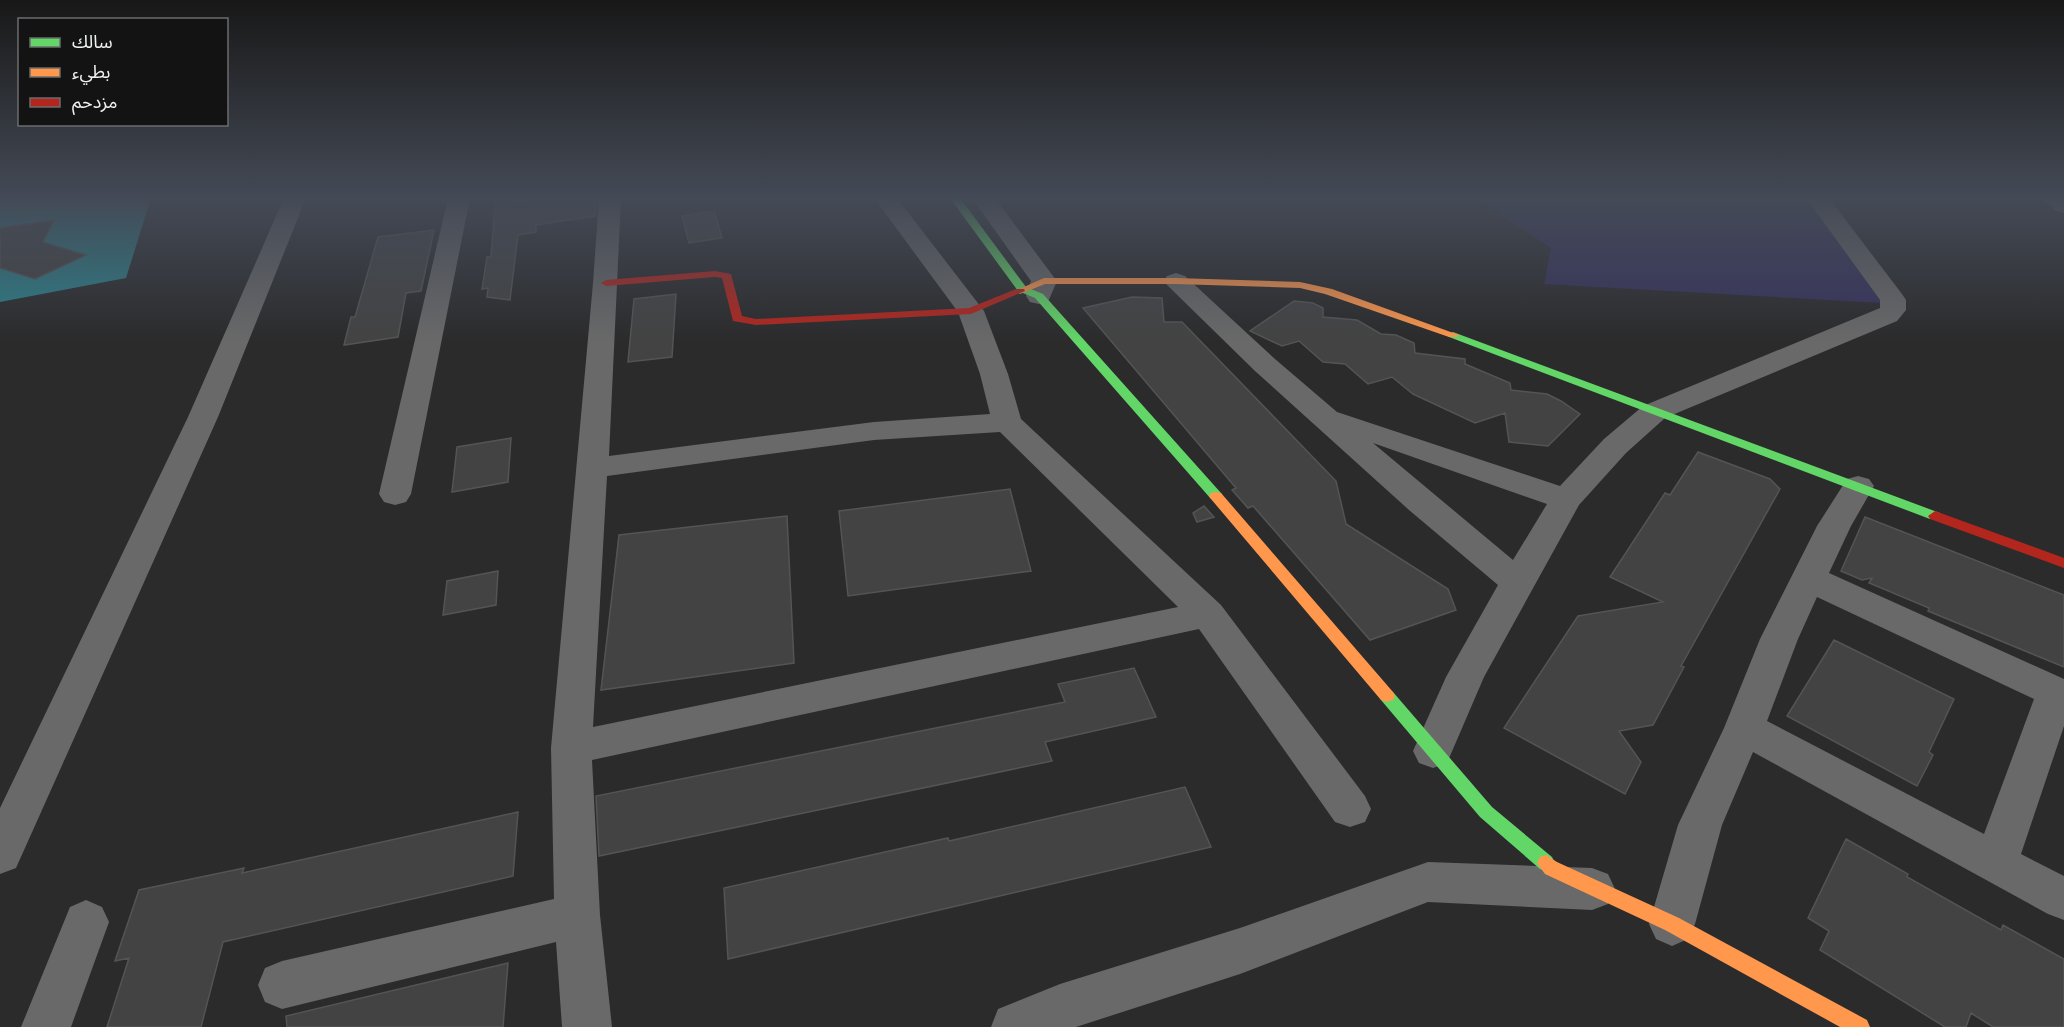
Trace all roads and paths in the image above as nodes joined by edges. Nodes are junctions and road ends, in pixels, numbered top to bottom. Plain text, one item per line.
1 (275, 246) edge
2 (449, 246) edge
3 (608, 246) edge
4 (921, 246) edge
5 (997, 246) edge
6 (1019, 246) edge
7 (1853, 246) edge
8 (1176, 281) junction
9 (606, 283) junction
10 (1035, 289) junction
11 (971, 311) junction
12 (1654, 412) junction
13 (1323, 416) junction
14 (1007, 422) junction
15 (592, 468) junction
16 (1858, 486) junction
17 (395, 494) dead end
18 (1566, 499) junction
19 (2064, 563) edge
20 (1809, 578) junction
21 (1517, 582) junction
22 (1208, 614) junction
23 (2060, 694) edge
24 (1744, 728) junction
25 (572, 748) junction
26 (1433, 751) junction
27 (1350, 809) dead end
28 (0, 854) edge
29 (1996, 863) junction
30 (1593, 889) junction
31 (2064, 899) edge
32 (577, 915) junction
33 (86, 922) dead end
34 (1672, 924) junction
35 (282, 985) dead end
36 (46, 1027) edge
37 (587, 1027) edge
38 (1016, 1027) edge
39 (1860, 1027) edge

1 - 28 street
2 - 17 street
3 - 9 street
4 - 11 street
5 - 10 street
6 - 10 street
7 - 12 street
8 - 10 street
8 - 12 street
8 - 13 street
9 - 11 street
9 - 15 street
10 - 11 street
10 - 26 street
11 - 14 street
12 - 16 street
12 - 18 street
13 - 18 street
13 - 21 street
14 - 15 street
14 - 22 street
15 - 25 street
16 - 19 street
16 - 20 street
18 - 21 street
20 - 23 street
20 - 24 street
21 - 26 street
22 - 25 street
22 - 27 street
23 - 29 street
24 - 29 street
24 - 34 street
25 - 32 street
26 - 30 street
29 - 31 street
30 - 34 street
30 - 38 street
32 - 35 street
32 - 37 street
33 - 36 street
34 - 39 street

